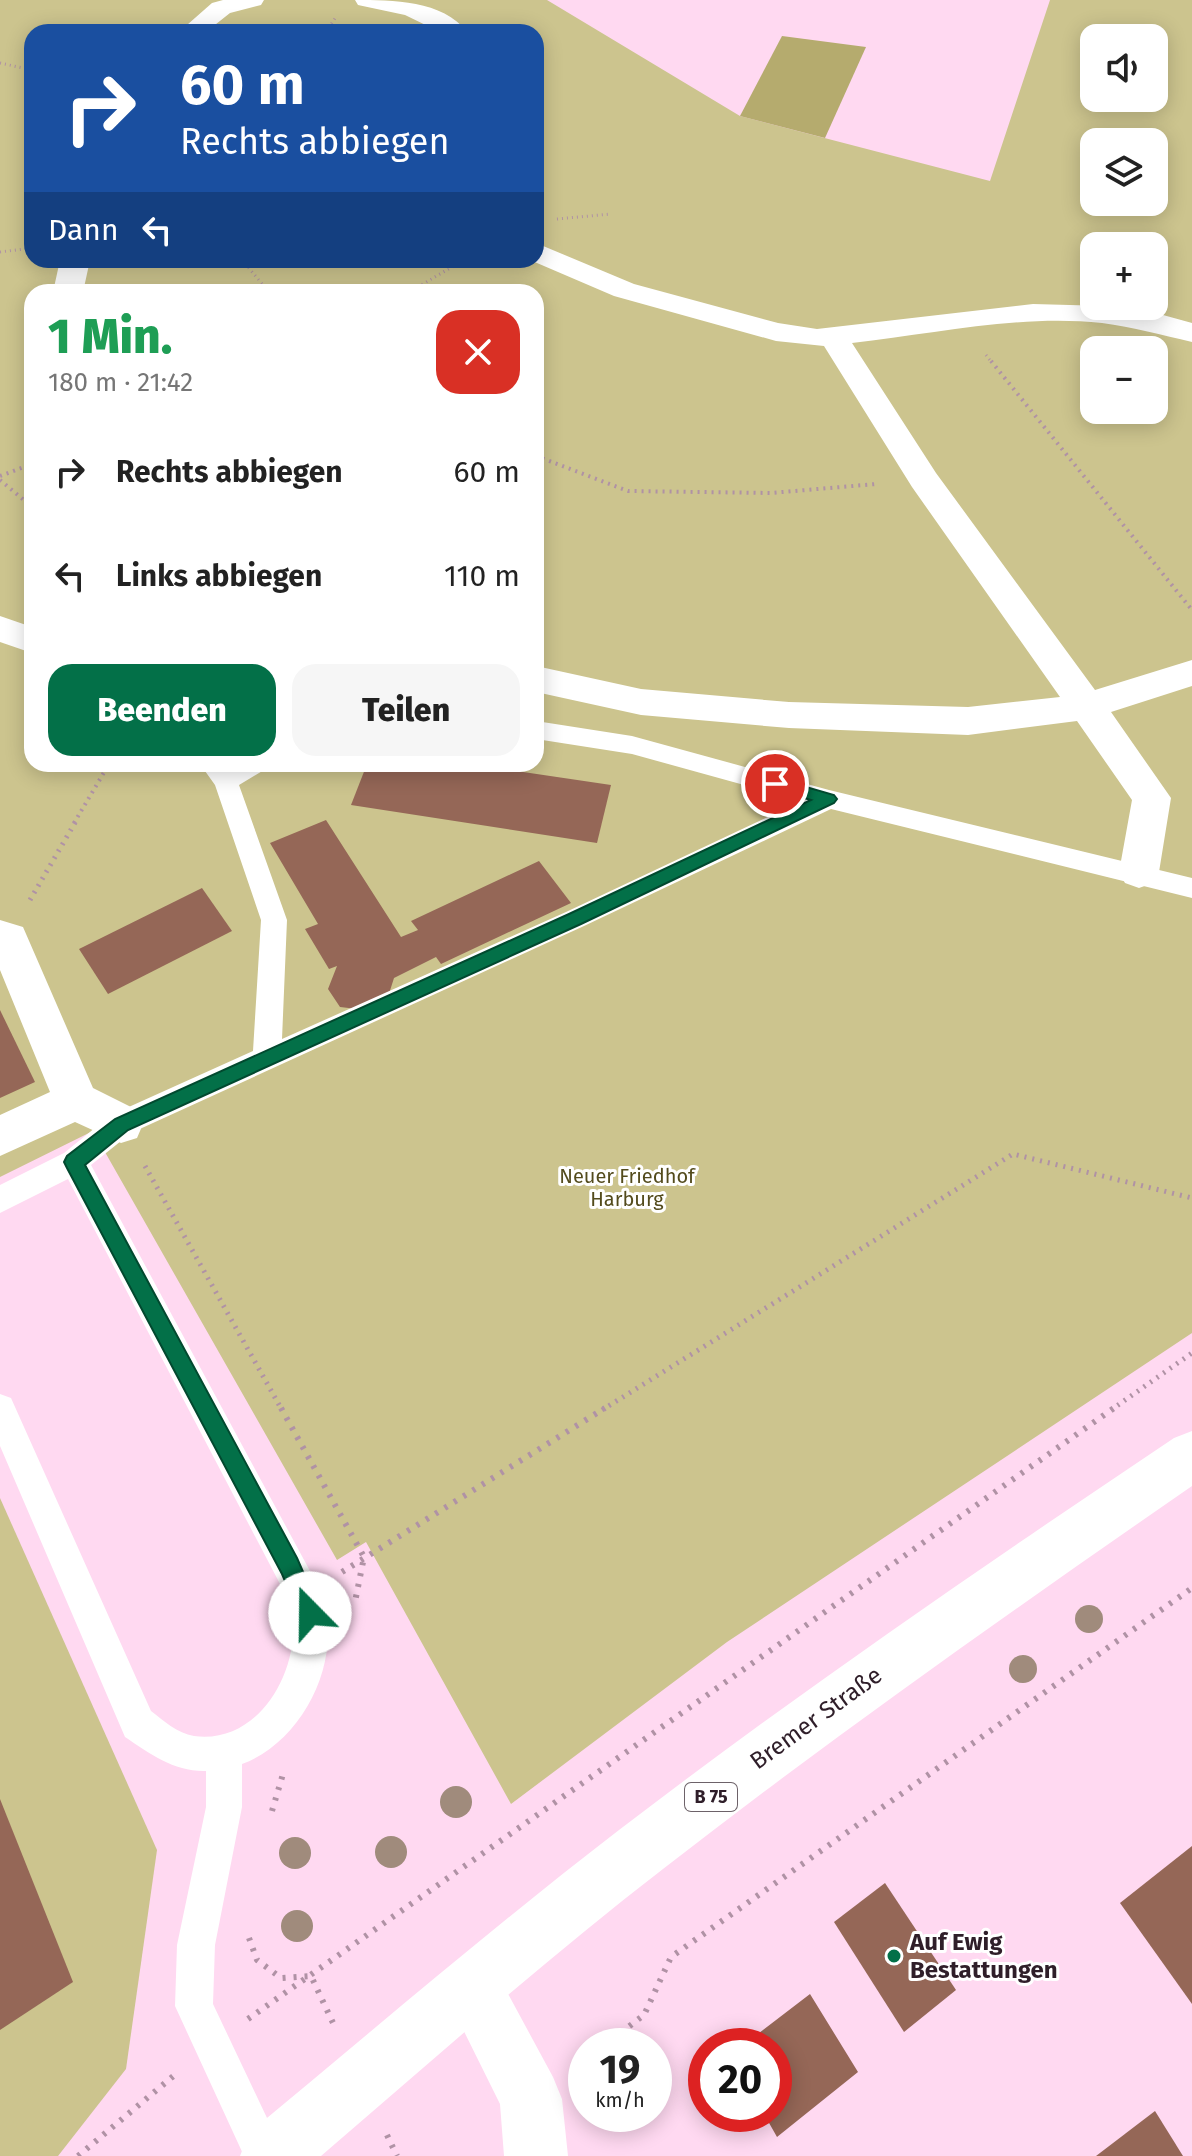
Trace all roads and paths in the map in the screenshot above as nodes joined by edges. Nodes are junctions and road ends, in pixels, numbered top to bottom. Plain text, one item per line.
1 (252, 0) edge
2 (367, 0) edge
3 (201, 24) edge
4 (447, 24) edge
5 (0, 63) edge
6 (24, 68) edge
7 (611, 214) dead end
8 (557, 219) dead end
9 (24, 249) edge
10 (0, 252) edge
11 (544, 255) edge
12 (249, 268) edge
13 (450, 268) edge
14 (262, 284) edge
15 (423, 284) edge
16 (958, 320) junction
17 (1192, 333) edge
18 (833, 337) junction
19 (544, 459) edge
20 (24, 468) edge
21 (0, 478) edge
22 (924, 480) junction
23 (24, 500) edge
24 (1192, 610) edge
25 (0, 628) edge
26 (24, 638) edge
27 (1192, 673) edge
28 (544, 681) edge
29 (1085, 707) junction
30 (544, 731) edge
31 (104, 772) edge
32 (219, 773) edge
33 (829, 799) junction
34 (1139, 872) junction
35 (1192, 888) edge
36 (4, 938) edge
37 (267, 1057) junction
38 (76, 1101) junction
39 (121, 1124) junction
40 (0, 1136) edge
41 (74, 1162) junction
42 (143, 1162) dead end
43 (1192, 1198) edge
44 (0, 1200) edge
45 (1192, 1353) edge
46 (0, 1409) edge
47 (1192, 1456) edge
48 (364, 1557) junction
49 (1192, 1588) edge
50 (305, 1598) junction
51 (352, 1615) dead end
52 (224, 1751) junction
53 (284, 1771) dead end
54 (268, 1827) dead end
55 (250, 1928) dead end
56 (311, 1976) junction
57 (472, 1987) junction
58 (627, 2028) edge
59 (211, 2044) junction
60 (78, 2156) edge
61 (265, 2156) edge
62 (272, 2156) edge
63 (536, 2156) edge

1 - 3 street
2 - 4 street
5 - 6 path
7 - 8 path
9 - 10 path
11 - 18 street
12 - 14 path
13 - 15 path
16 - 17 street
16 - 18 street
16 - 24 path
18 - 22 street
19 - 22 path
20 - 21 path
21 - 23 path
22 - 29 street
25 - 26 street
27 - 29 street
28 - 29 street
29 - 34 street
30 - 33 lane
31 - 36 path
32 - 37 lane
33 - 34 lane
33 - 37 lane
34 - 35 lane
36 - 38 street
37 - 39 lane
38 - 39 street
38 - 40 street
39 - 41 lane
41 - 44 lane
41 - 50 lane
42 - 48 path
43 - 48 path
45 - 56 path
46 - 52 lane
47 - 57 street, Bremer Straße / B 75
48 - 50 path
48 - 51 path
49 - 58 path
50 - 52 lane
52 - 59 lane
53 - 54 path
55 - 56 path
56 - 59 path
57 - 62 street, Bremer Straße / B 75
57 - 63 street
59 - 60 path
59 - 61 lane

